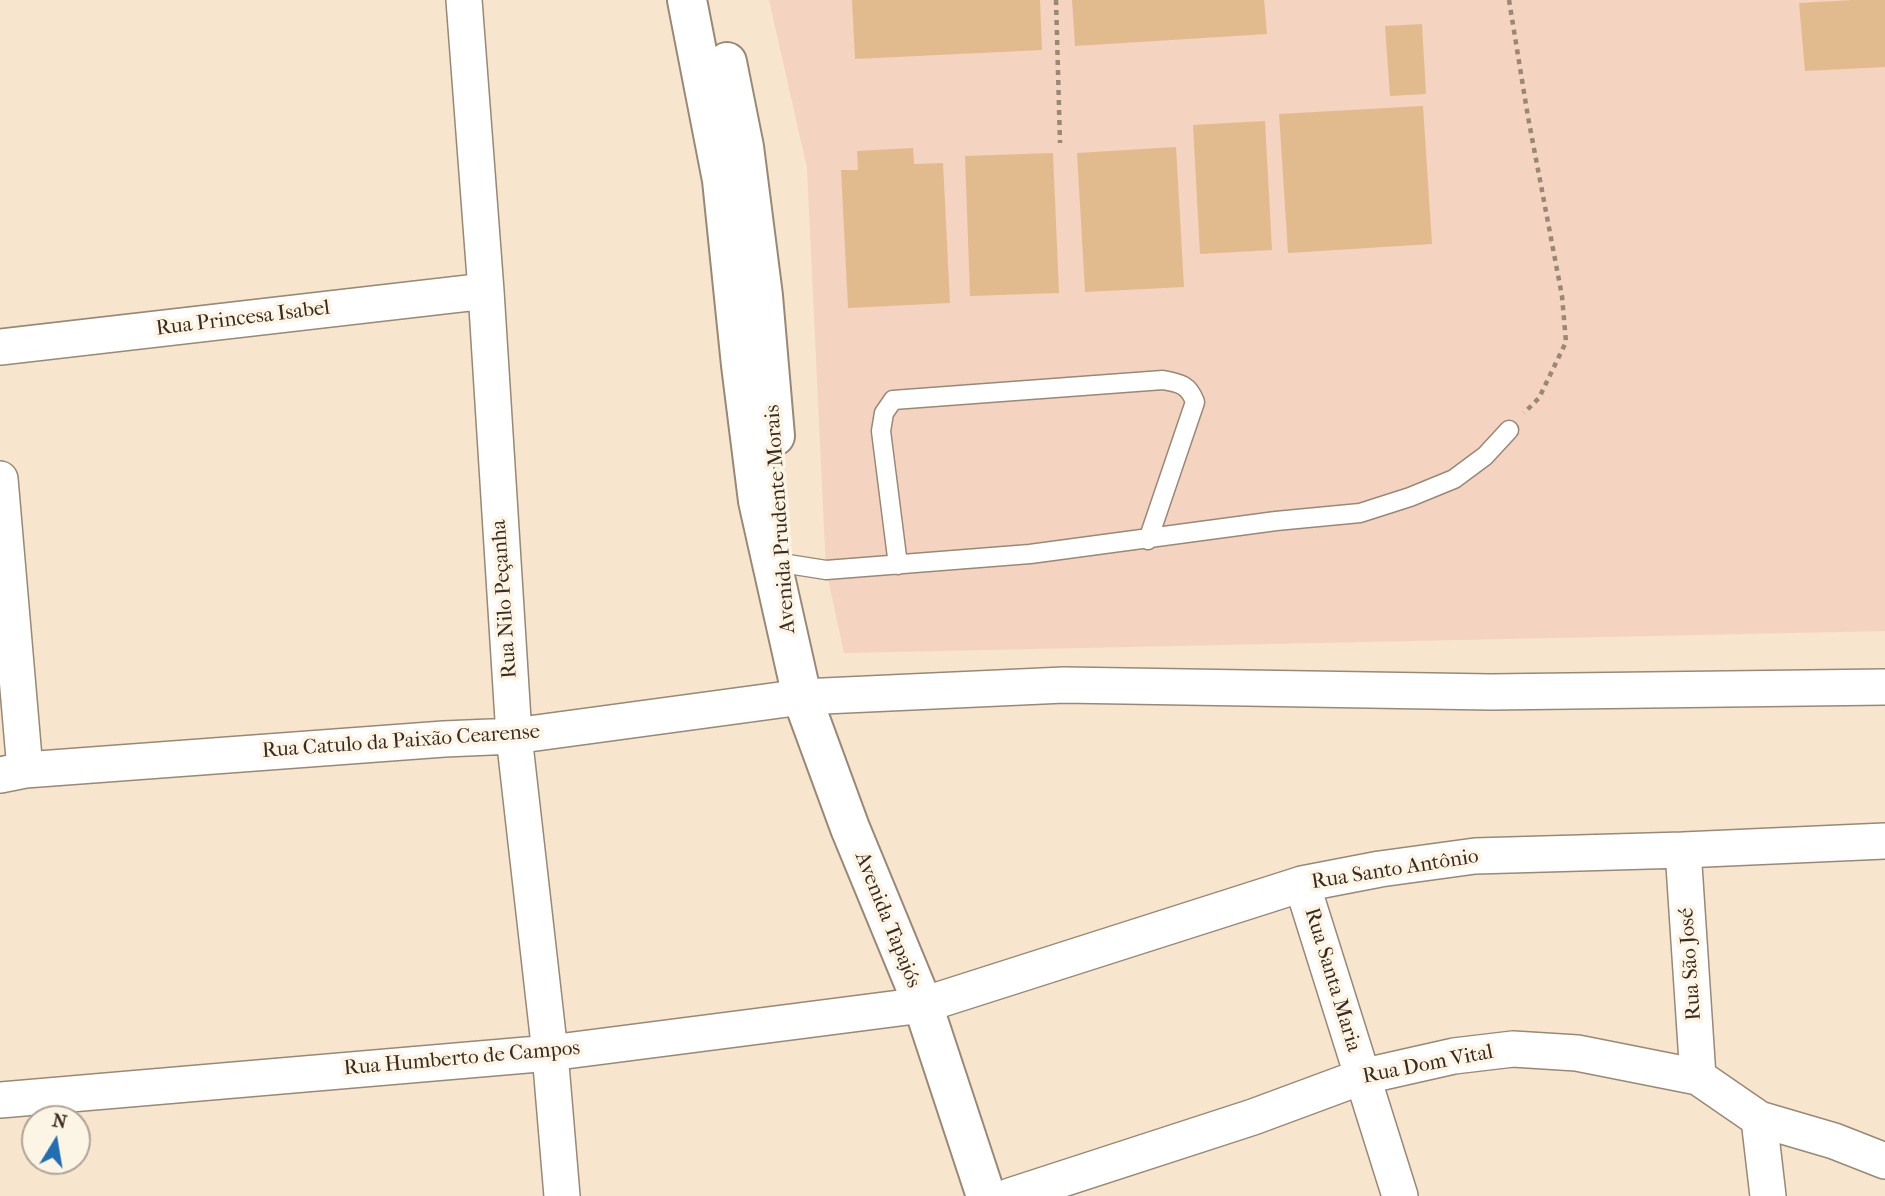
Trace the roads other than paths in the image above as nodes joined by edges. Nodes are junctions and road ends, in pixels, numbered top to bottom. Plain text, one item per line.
1 (464, 0) edge
2 (687, 0) edge
3 (714, 0) edge
4 (486, 291) junction
5 (0, 347) edge
6 (1509, 430) road end
7 (0, 479) edge
8 (1148, 540) junction
9 (788, 564) junction
10 (898, 565) junction
11 (790, 644) junction
12 (1885, 687) edge
13 (802, 697) junction
14 (514, 736) junction
15 (13, 773) edge
16 (1885, 841) edge
17 (1684, 850) junction
18 (1302, 884) junction
19 (923, 1005) junction
20 (550, 1053) junction
21 (1361, 1077) junction
22 (1698, 1077) junction
23 (0, 1100) edge
24 (960, 1119) junction
25 (1759, 1119) junction
26 (1885, 1161) edge
27 (562, 1196) edge
28 (956, 1196) edge
29 (986, 1196) edge
30 (1010, 1196) edge
31 (1400, 1196) edge
32 (1768, 1196) edge

1 - 4 street, Rua Nilo Peçanha
2 - 11 street, Avenida Prudente Morais
3 - 9 street, Avenida Prudente Morais
4 - 5 street, Rua Princesa Isabel
4 - 14 street, Rua Nilo Peçanha
6 - 8 lane
7 - 15 street
8 - 10 lane
8 - 10 lane
9 - 10 lane
9 - 11 street, Avenida Prudente Morais
11 - 13 street, Avenida Tapajós
12 - 13 street, Rua Catulo da Paixão Cearense
13 - 14 street, Rua Catulo da Paixão Cearense
13 - 19 street, Avenida Tapajós
14 - 15 street, Rua Catulo da Paixão Cearense
14 - 20 street, Rua Nilo Peçanha
16 - 17 street, Rua Santo Antônio
17 - 18 street, Rua Santo Antônio
17 - 22 street, Rua São José
18 - 19 street, Rua Santo Antônio
18 - 21 street, Rua Santa Maria
19 - 20 street, Rua Humberto de Campos
19 - 24 street, Avenida Tapajós
20 - 23 street, Rua Humberto de Campos
20 - 27 street, Rua Nilo Peçanha
21 - 22 street, Rua Dom Vital
21 - 30 street, Rua Dom Vital
21 - 31 street, Rua Santa Maria
22 - 25 street, Rua Dom Vital
24 - 28 street
24 - 29 street, Avenida Tapajós
25 - 26 street, Rua Dom Vital
25 - 32 street

